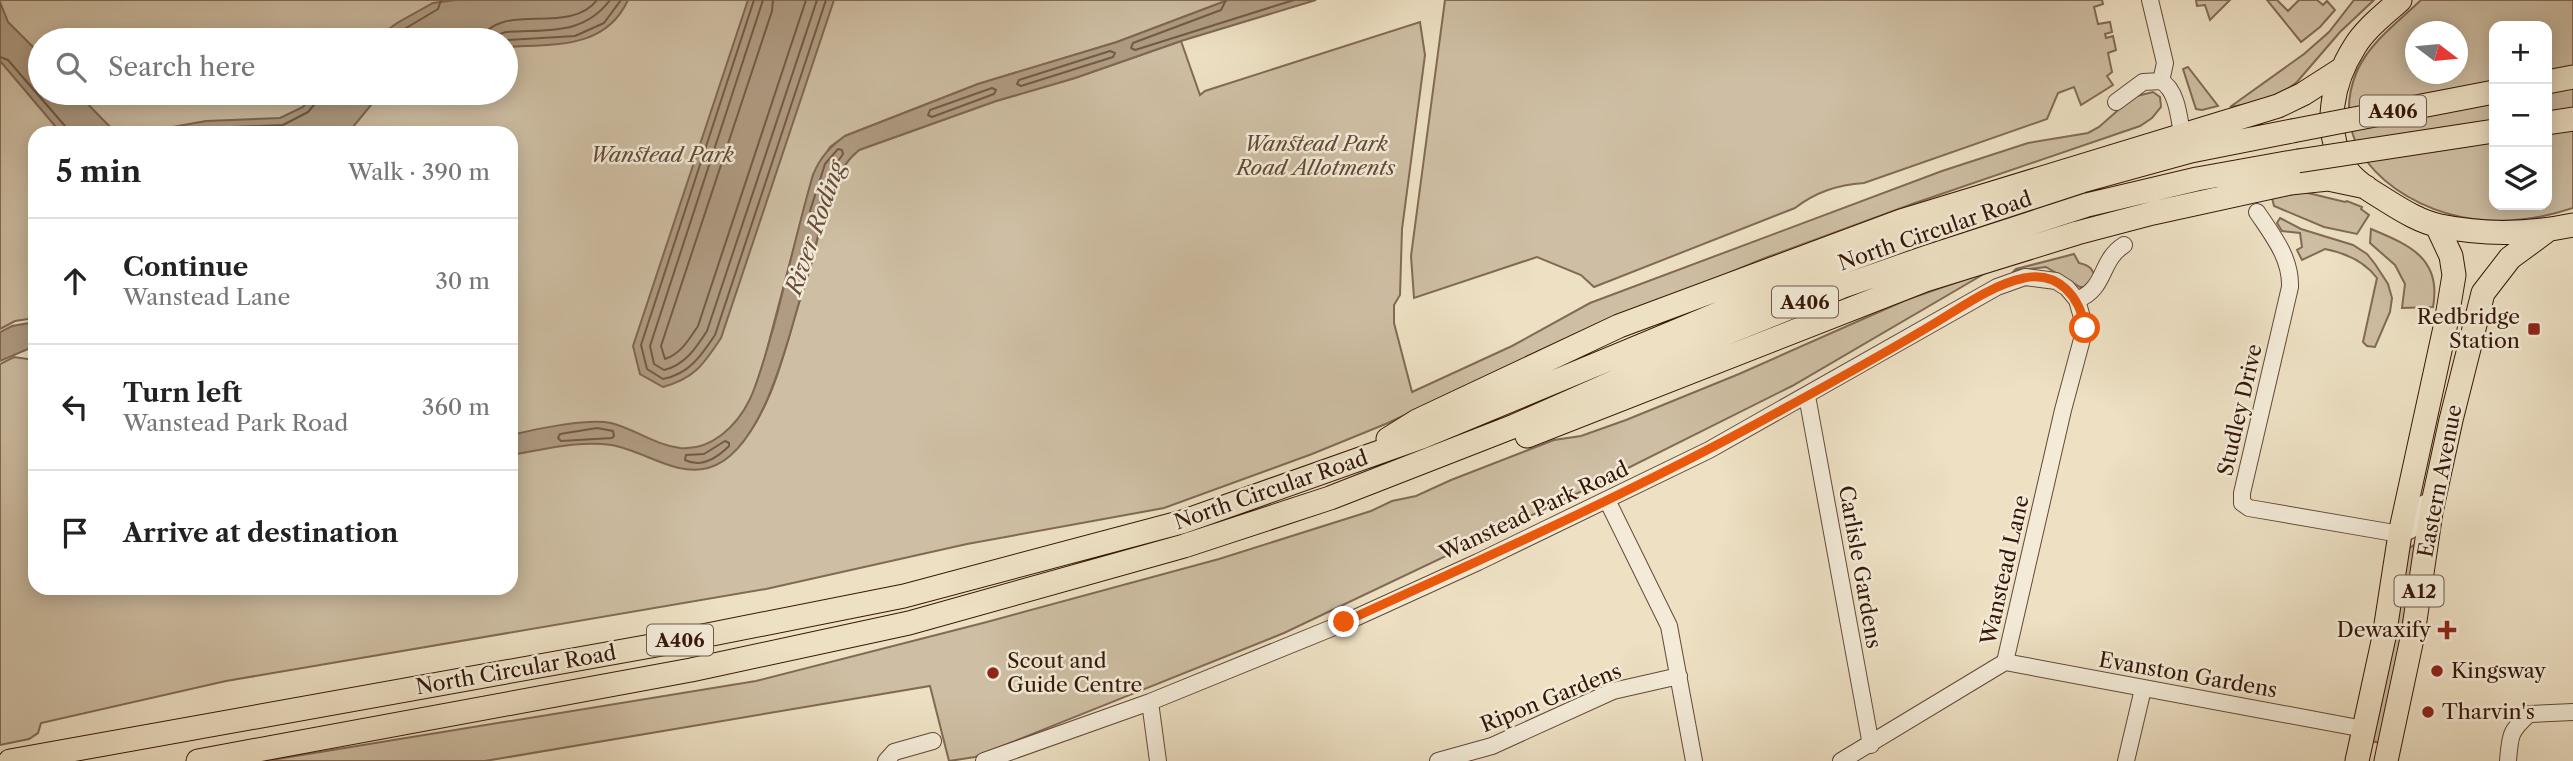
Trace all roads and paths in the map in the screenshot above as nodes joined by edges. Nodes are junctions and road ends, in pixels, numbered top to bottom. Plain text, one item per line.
1 (2150, 0) edge
2 (2400, 0) edge
3 (2342, 69) junction
4 (2573, 77) edge
5 (2161, 81) junction
6 (2552, 81) edge
7 (2489, 93) edge
8 (2116, 102) dead end
9 (2573, 120) edge
10 (2552, 122) edge
11 (2489, 132) edge
12 (2182, 134) junction
13 (2366, 187) junction
14 (2257, 212) dead end
15 (2573, 225) edge
16 (2437, 226) junction
17 (2548, 230) junction
18 (2124, 245) dead end
19 (2077, 300) junction
20 (1807, 396) junction
21 (2451, 420) junction
22 (1338, 468) junction
23 (1330, 498) junction
24 (1607, 500) junction
25 (2400, 534) junction
26 (2005, 662) junction
27 (1679, 676) junction
28 (2143, 689) junction
29 (1150, 702) junction
30 (2573, 712) edge
31 (2364, 729) junction
32 (933, 741) dead end
33 (1871, 745) junction
34 (10, 761) edge
35 (198, 761) edge
36 (886, 761) edge
37 (984, 761) edge
38 (1158, 761) edge
39 (1438, 761) edge
40 (1694, 761) edge
41 (1841, 761) edge
42 (2126, 761) edge
43 (2357, 761) edge
44 (2386, 761) edge
45 (2508, 761) edge

1 - 5 street
2 - 3 highway, A12
3 - 12 highway, A406
3 - 13 highway, A12
4 - 6 highway
5 - 8 street
5 - 12 street
7 - 22 highway, North Circular Road / A406, bridge
9 - 10 highway
11 - 23 highway, North Circular Road / A406, bridge
12 - 22 highway, A406
13 - 16 highway, A12
13 - 23 highway, A406
14 - 25 street, Studley Drive
15 - 17 highway, A12
16 - 17 highway, A12
16 - 25 highway, Eastern Avenue / A12
17 - 21 highway, Eastern Avenue / A12
18 - 19 street
19 - 20 street, Wanstead Park Road
19 - 26 street, Wanstead Lane
20 - 24 street, Wanstead Park Road
20 - 33 street, Carlisle Gardens
21 - 25 street
21 - 44 highway, Eastern Avenue / A12
22 - 34 highway, North Circular Road / A406
23 - 35 highway, North Circular Road / A406
24 - 27 street
24 - 29 street, Wanstead Park Road
25 - 31 highway, Eastern Avenue / A12
26 - 28 street, Evanston Gardens
26 - 33 street, Wanstead Lane
27 - 39 street, Ripon Gardens
27 - 40 street
28 - 31 street, Evanston Gardens
28 - 42 street
29 - 37 street, Wanstead Park Road
29 - 38 street
30 - 45 street
31 - 43 highway, Eastern Avenue / A12
32 - 36 street
33 - 41 street, Wanstead Lane

